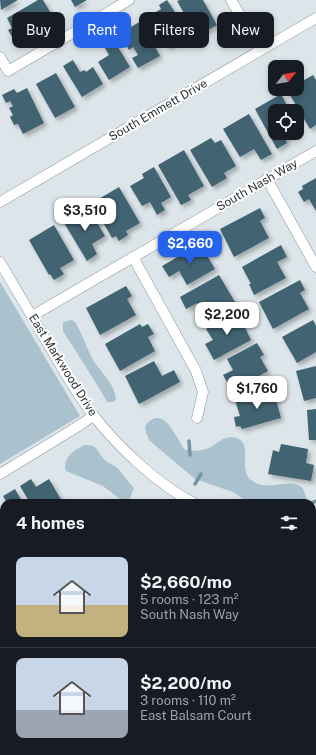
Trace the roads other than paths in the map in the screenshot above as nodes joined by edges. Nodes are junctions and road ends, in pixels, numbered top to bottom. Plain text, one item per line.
1 (129, 0) edge
2 (231, 0) edge
3 (316, 18) edge
4 (261, 50) junction
5 (0, 57) edge
6 (316, 151) edge
7 (267, 179) junction
8 (0, 202) edge
9 (133, 257) junction
10 (0, 262) edge
11 (316, 267) edge
12 (32, 316) junction
13 (93, 416) junction
14 (197, 418) dead end
15 (0, 474) edge
16 (184, 499) edge

1 - 5 street
2 - 4 street
3 - 4 street, South Emmett Drive
4 - 8 street, South Emmett Drive
6 - 7 street, South Nash Way
7 - 9 street, South Nash Way
7 - 11 street
9 - 12 street, South Nash Way
9 - 14 street
10 - 12 street, East Markwood Drive
12 - 13 street, East Markwood Drive
13 - 15 street
13 - 16 street, East Markwood Drive

